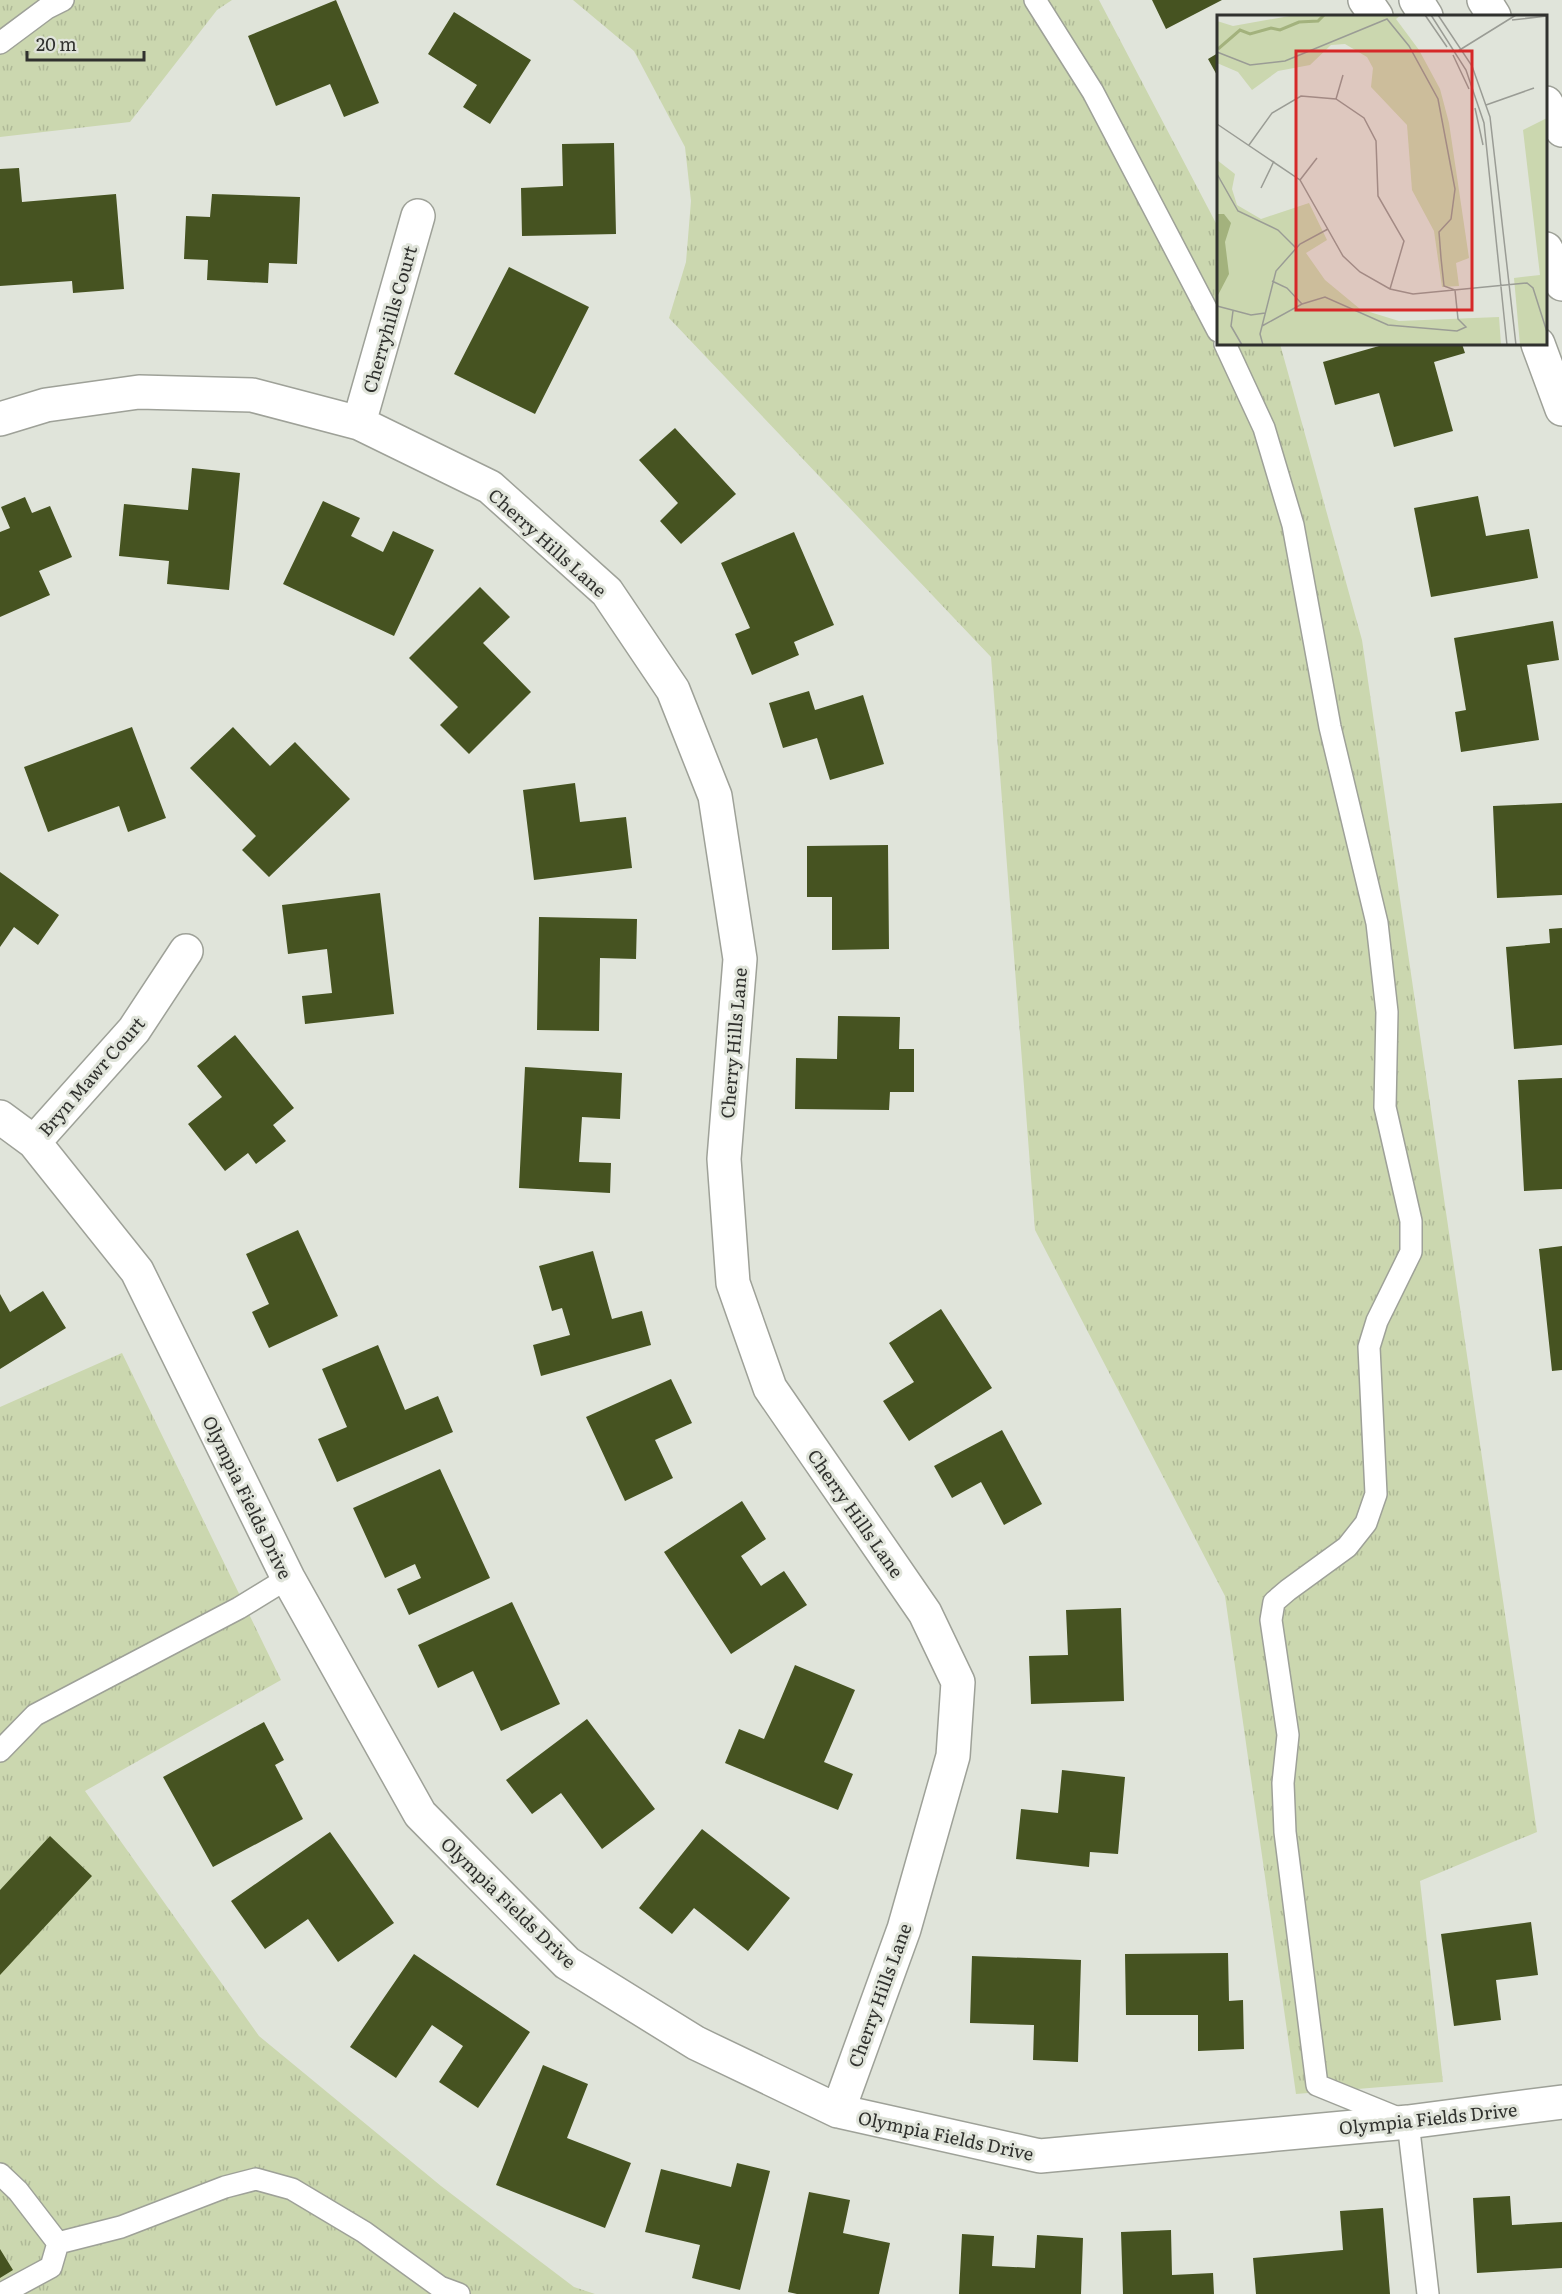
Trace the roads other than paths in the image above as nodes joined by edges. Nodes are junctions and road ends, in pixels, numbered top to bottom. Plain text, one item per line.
1 (63, 0) edge
2 (1035, 0) edge
3 (1365, 0) edge
4 (1416, 0) edge
5 (1484, 0) edge
6 (1375, 15) edge
7 (1425, 15) edge
8 (1493, 15) edge
9 (0, 43) edge
10 (1547, 106) edge
11 (1562, 130) edge
12 (418, 216) dead end
13 (1547, 253) edge
14 (1562, 284) edge
15 (1217, 329) edge
16 (1224, 345) edge
17 (1538, 345) edge
18 (1562, 409) edge
19 (0, 419) edge
20 (359, 423) junction
21 (186, 951) dead end
22 (0, 1117) edge
23 (34, 1142) junction
24 (288, 1578) junction
25 (0, 1751) edge
26 (1562, 2102) edge
27 (837, 2111) junction
28 (1408, 2122) junction
29 (0, 2174) edge
30 (58, 2243) junction
31 (1, 2294) edge
32 (459, 2294) edge
33 (1428, 2294) edge

1 - 9 lane
2 - 15 lane
3 - 6 street
4 - 7 street
5 - 8 street
10 - 11 street
12 - 20 street, Cherryhills Court
13 - 14 street
16 - 28 lane
17 - 18 street
19 - 20 street, Cherry Hills Lane
20 - 27 street, Cherry Hills Lane
21 - 23 street, Bryn Mawr Court
22 - 23 street, Olympia Fields Drive
23 - 24 street, Olympia Fields Drive
24 - 25 lane
24 - 27 street, Olympia Fields Drive
26 - 28 street, Olympia Fields Drive
27 - 28 street, Olympia Fields Drive
28 - 33 lane
29 - 30 lane
30 - 31 lane
30 - 32 lane

